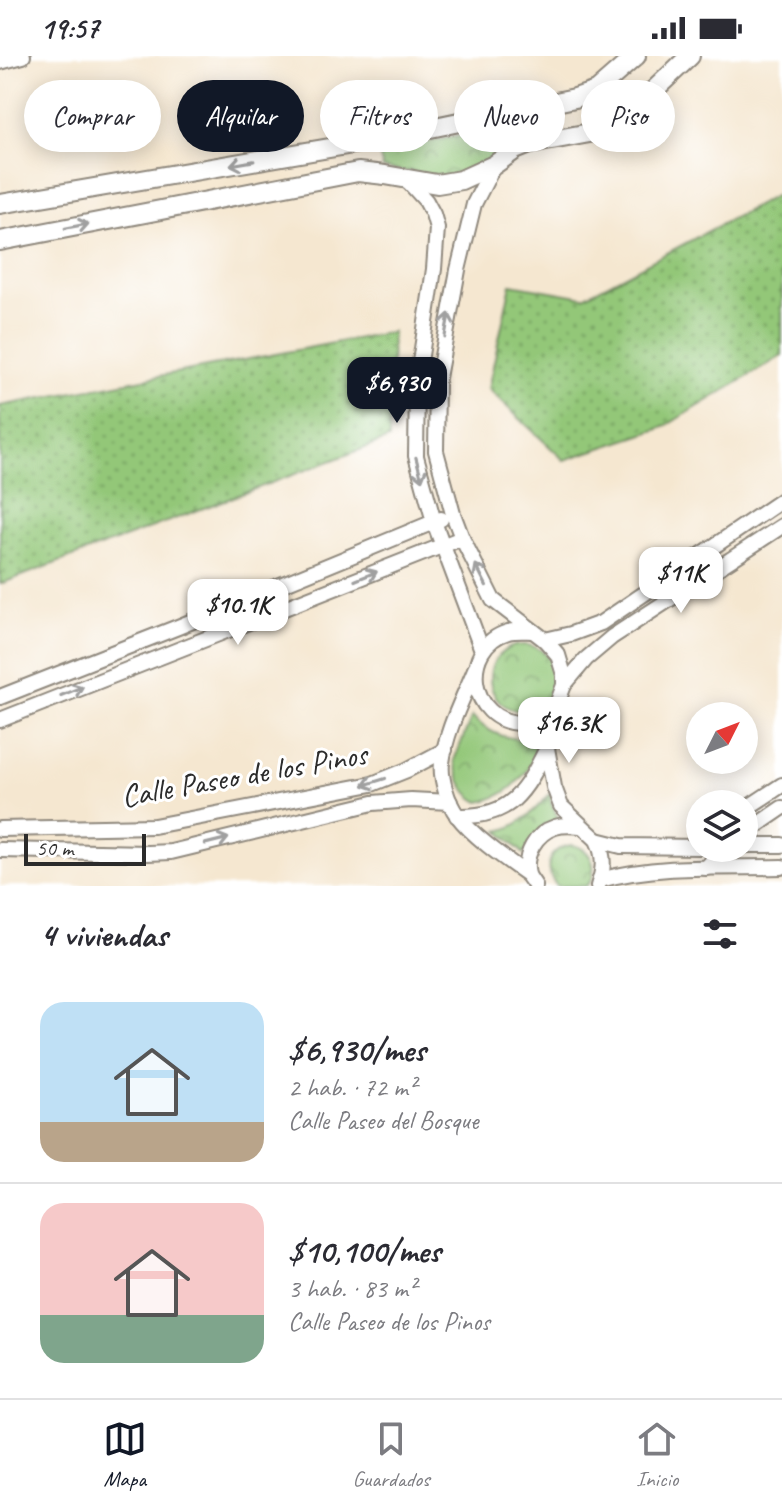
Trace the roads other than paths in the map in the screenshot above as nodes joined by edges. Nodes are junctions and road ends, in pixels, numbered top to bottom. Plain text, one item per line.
1 (23, 56) edge
2 (636, 56) edge
3 (690, 56) edge
4 (0, 62) edge
5 (565, 100) edge
6 (565, 138) edge
7 (320, 150) edge
8 (354, 152) edge
9 (512, 152) edge
10 (494, 165) junction
11 (358, 172) junction
12 (406, 179) junction
13 (0, 204) edge
14 (0, 241) edge
15 (782, 500) edge
16 (768, 509) junction
17 (453, 514) junction
18 (434, 522) junction
19 (781, 527) edge
20 (462, 538) junction
21 (443, 545) junction
22 (539, 636) junction
23 (482, 650) junction
24 (475, 669) junction
25 (564, 685) junction
26 (6, 695) edge
27 (558, 703) junction
28 (20, 712) junction
29 (0, 720) edge
30 (547, 748) junction
31 (445, 750) junction
32 (782, 785) edge
33 (758, 801) edge
34 (782, 808) edge
35 (454, 809) junction
36 (165, 824) junction
37 (758, 824) edge
38 (581, 826) junction
39 (0, 829) edge
40 (597, 840) junction
41 (686, 845) edge
42 (758, 845) edge
43 (782, 845) edge
44 (0, 850) edge
45 (171, 852) junction
46 (686, 854) edge
47 (711, 862) edge
48 (782, 867) edge
49 (706, 868) junction
50 (667, 870) junction
51 (532, 880) edge
52 (599, 883) edge

1 - 4 street
2 - 5 street
3 - 6 street
7 -> 13 street
8 - 11 street
9 - 10 street
10 - 12 street
17 -> 10 street
11 - 12 street
14 -> 11 street
12 -> 18 street
15 - 16 street
16 - 19 street
16 - 22 street
17 - 18 street
17 - 20 street
18 - 21 street
18 - 26 street
19 - 25 street
20 - 21 street
22 -> 20 street
21 - 23 street
28 -> 21 street
22 - 23 street
22 - 25 street
23 - 24 street
24 - 27 street
24 - 31 street
25 - 27 street
26 - 28 street
27 - 30 street
28 - 29 street
30 - 35 street, Calle Paseo de los Pinos
30 - 38 street
31 - 35 street
31 -> 36 street, Calle Paseo de los Pinos
32 - 33 street
34 - 37 street
45 -> 35 street, Calle Paseo de los Pinos
35 - 51 street
36 - 39 street, Calle Paseo de los Pinos
36 - 45 street
38 - 40 street
38 - 51 street
40 - 41 street
40 - 52 street
42 - 43 street
44 - 45 street, Calle Paseo de los Pinos
46 - 50 street
47 - 49 street
48 - 49 street
49 - 50 street
50 - 52 street

